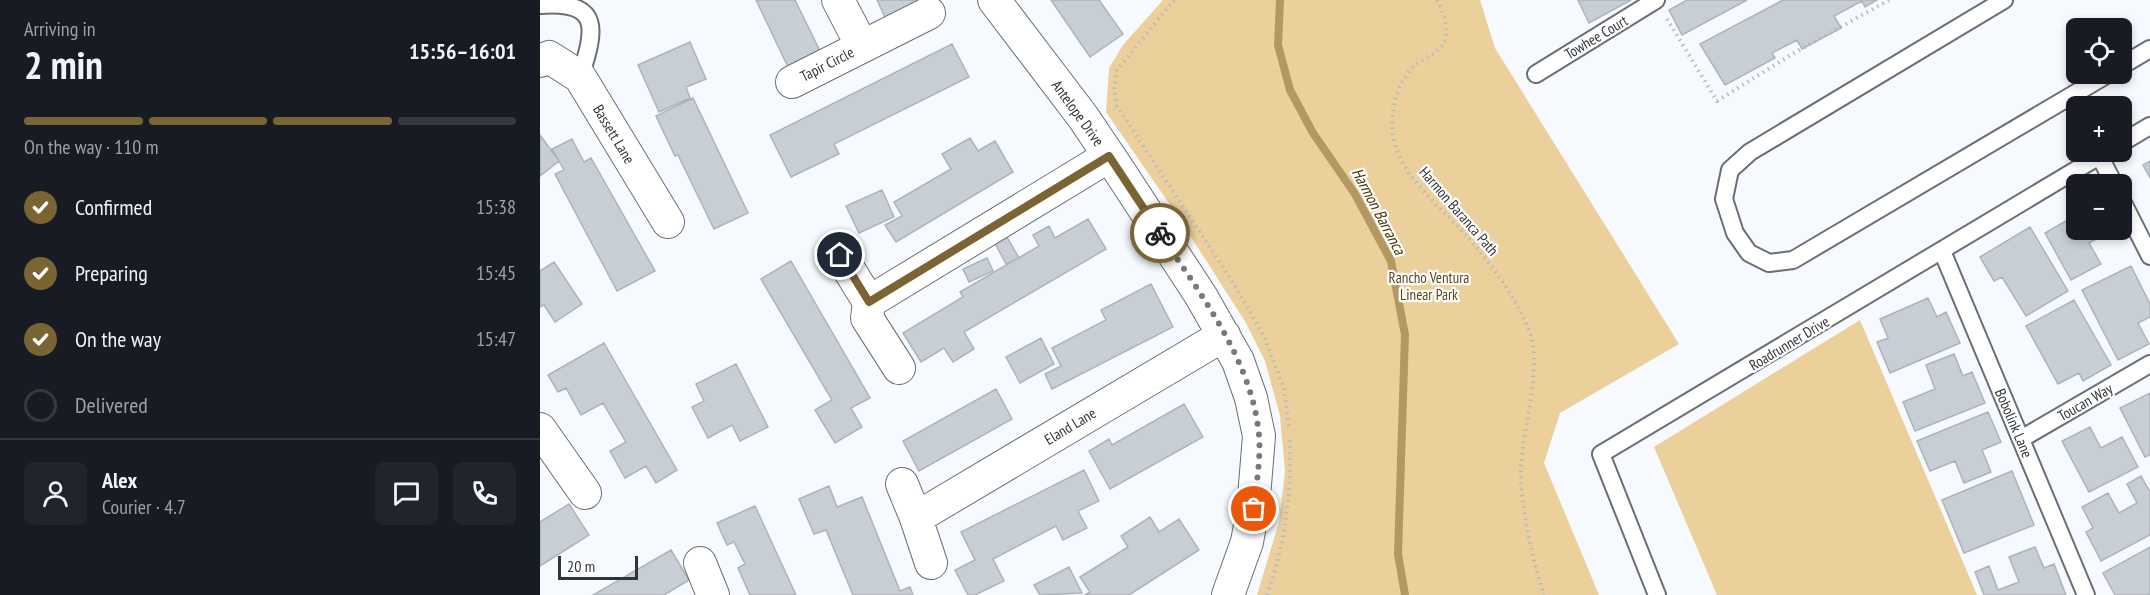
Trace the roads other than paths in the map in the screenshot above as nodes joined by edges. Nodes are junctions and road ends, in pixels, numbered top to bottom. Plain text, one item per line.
1 (838, 0) edge
2 (994, 0) edge
3 (1656, 0) edge
4 (2004, 0) edge
5 (540, 5) edge
6 (929, 13) dead end
7 (862, 46) junction
8 (2150, 49) edge
9 (544, 59) edge
10 (2132, 60) edge
11 (1536, 74) dead end
12 (580, 77) junction
13 (792, 82) dead end
14 (2091, 84) edge
15 (2150, 126) edge
16 (2132, 137) edge
17 (1109, 156) junction
18 (2090, 162) edge
19 (2132, 221) edge
20 (668, 222) dead end
21 (1942, 251) junction
22 (840, 255) dead end
23 (2150, 256) edge
24 (869, 302) junction
25 (1224, 335) junction
26 (2150, 364) edge
27 (898, 368) dead end
28 (540, 429) edge
29 (2021, 439) junction
30 (549, 462) edge
31 (902, 484) dead end
32 (585, 493) dead end
33 (916, 518) junction
34 (700, 563) dead end
35 (931, 563) dead end
36 (1220, 593) edge
37 (714, 595) edge
38 (1657, 595) edge
39 (2086, 595) edge

1 - 7 street, Tapir Circle
2 - 17 street, Antelope Drive
3 - 11 lane, Towhee Court
4 - 14 lane
5 - 12 lane
6 - 7 street, Tapir Circle
7 - 13 street, Tapir Circle
8 - 10 lane
9 - 12 street, Bassett Lane
12 - 20 street, Bassett Lane
15 - 16 lane
17 - 24 street
17 - 25 street, Antelope Drive
18 - 21 lane, Roadrunner Drive
19 - 23 lane
21 - 29 lane, Bobolink Lane
21 - 38 lane, Roadrunner Drive
22 - 24 street
24 - 27 street
25 - 33 street, Eland Lane
25 - 36 street, Antelope Drive
26 - 29 lane, Toucan Way
28 - 30 street
29 - 39 lane, Bobolink Lane
30 - 32 street
31 - 33 street
33 - 35 street
34 - 37 street

